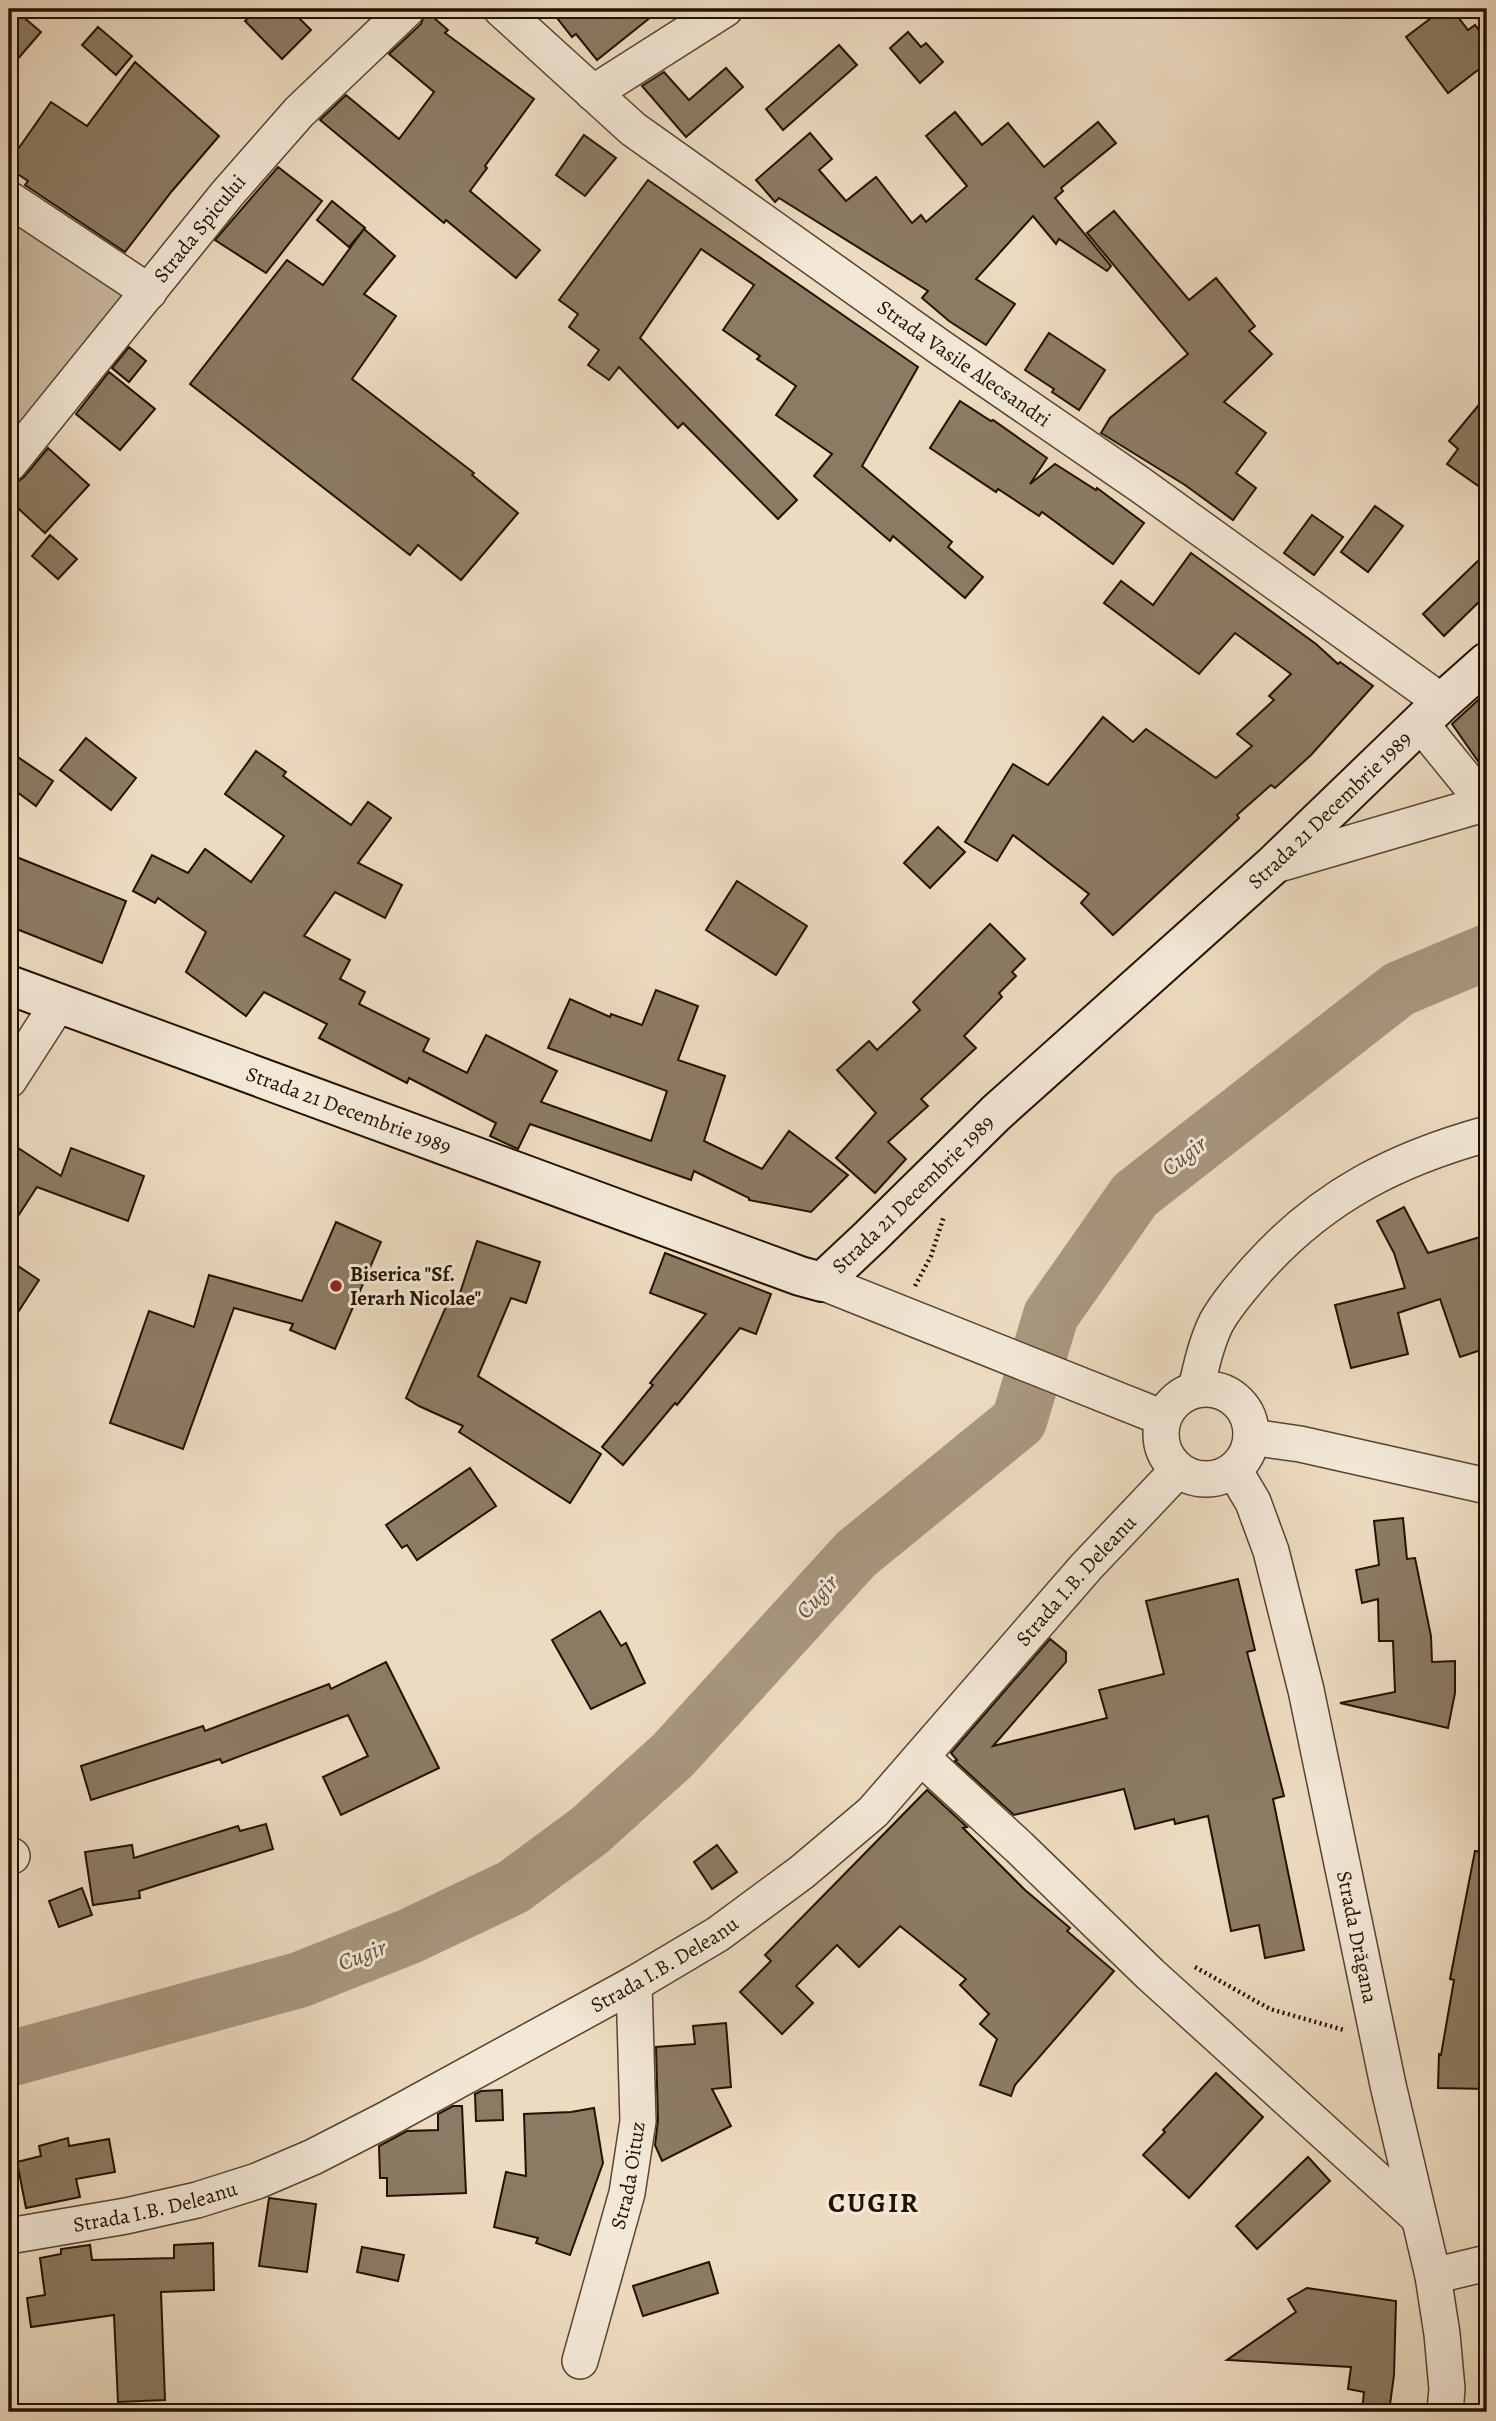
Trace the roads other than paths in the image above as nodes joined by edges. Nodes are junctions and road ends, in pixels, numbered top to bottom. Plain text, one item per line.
1 (407, 9) edge
2 (500, 9) edge
3 (725, 9) edge
4 (1482, 9) edge
5 (1487, 13) edge
6 (593, 93) junction
7 (9, 199) edge
8 (149, 292) junction
9 (9, 464) edge
10 (1487, 662) edge
11 (1431, 713) junction
12 (1486, 803) edge
13 (1272, 866) junction
14 (9, 985) edge
15 (58, 1004) junction
16 (9, 1080) edge
17 (1487, 1134) edge
18 (822, 1282) junction
19 (1196, 1390) junction
20 (1163, 1418) junction
21 (1251, 1437) junction
22 (1234, 1470) junction
23 (1178, 1471) junction
24 (1487, 1486) edge
25 (921, 1757) junction
26 (634, 1984) junction
27 (1418, 2217) junction
28 (9, 2236) edge
29 (1487, 2263) edge
30 (1433, 2276) junction
31 (580, 2361) dead end
32 (1445, 2412) edge

1 - 8 street, Strada Spicului
2 - 6 street, Strada Vasile Alecsandri
3 - 6 street
4 - 5 lane
6 - 11 street, Strada Vasile Alecsandri
7 - 8 street
8 - 9 street, Strada Spicului
10 - 11 main road, Strada 21 Decembrie 1989
11 - 12 street, Strada Vasile Alecsandri
11 - 13 main road, Strada 21 Decembrie 1989
12 - 13 street
13 - 18 main road, Strada 21 Decembrie 1989
14 - 15 main road, Strada 21 Decembrie 1989
15 - 16 street
15 - 18 main road, Strada 21 Decembrie 1989
17 - 19 street
18 - 20 street
19 - 20 street
19 - 21 street
20 - 23 street
21 - 22 street
21 - 24 street
22 - 23 street
22 - 27 street, Strada Drăgana
23 - 25 street, Strada I.B. Deleanu
25 - 26 street, Strada I.B. Deleanu
25 - 27 street
26 - 28 street, Strada I.B. Deleanu
26 - 31 street, Strada Oituz
27 - 30 street, Strada Drăgana
29 - 30 street
30 - 32 street, Strada Drăgana

